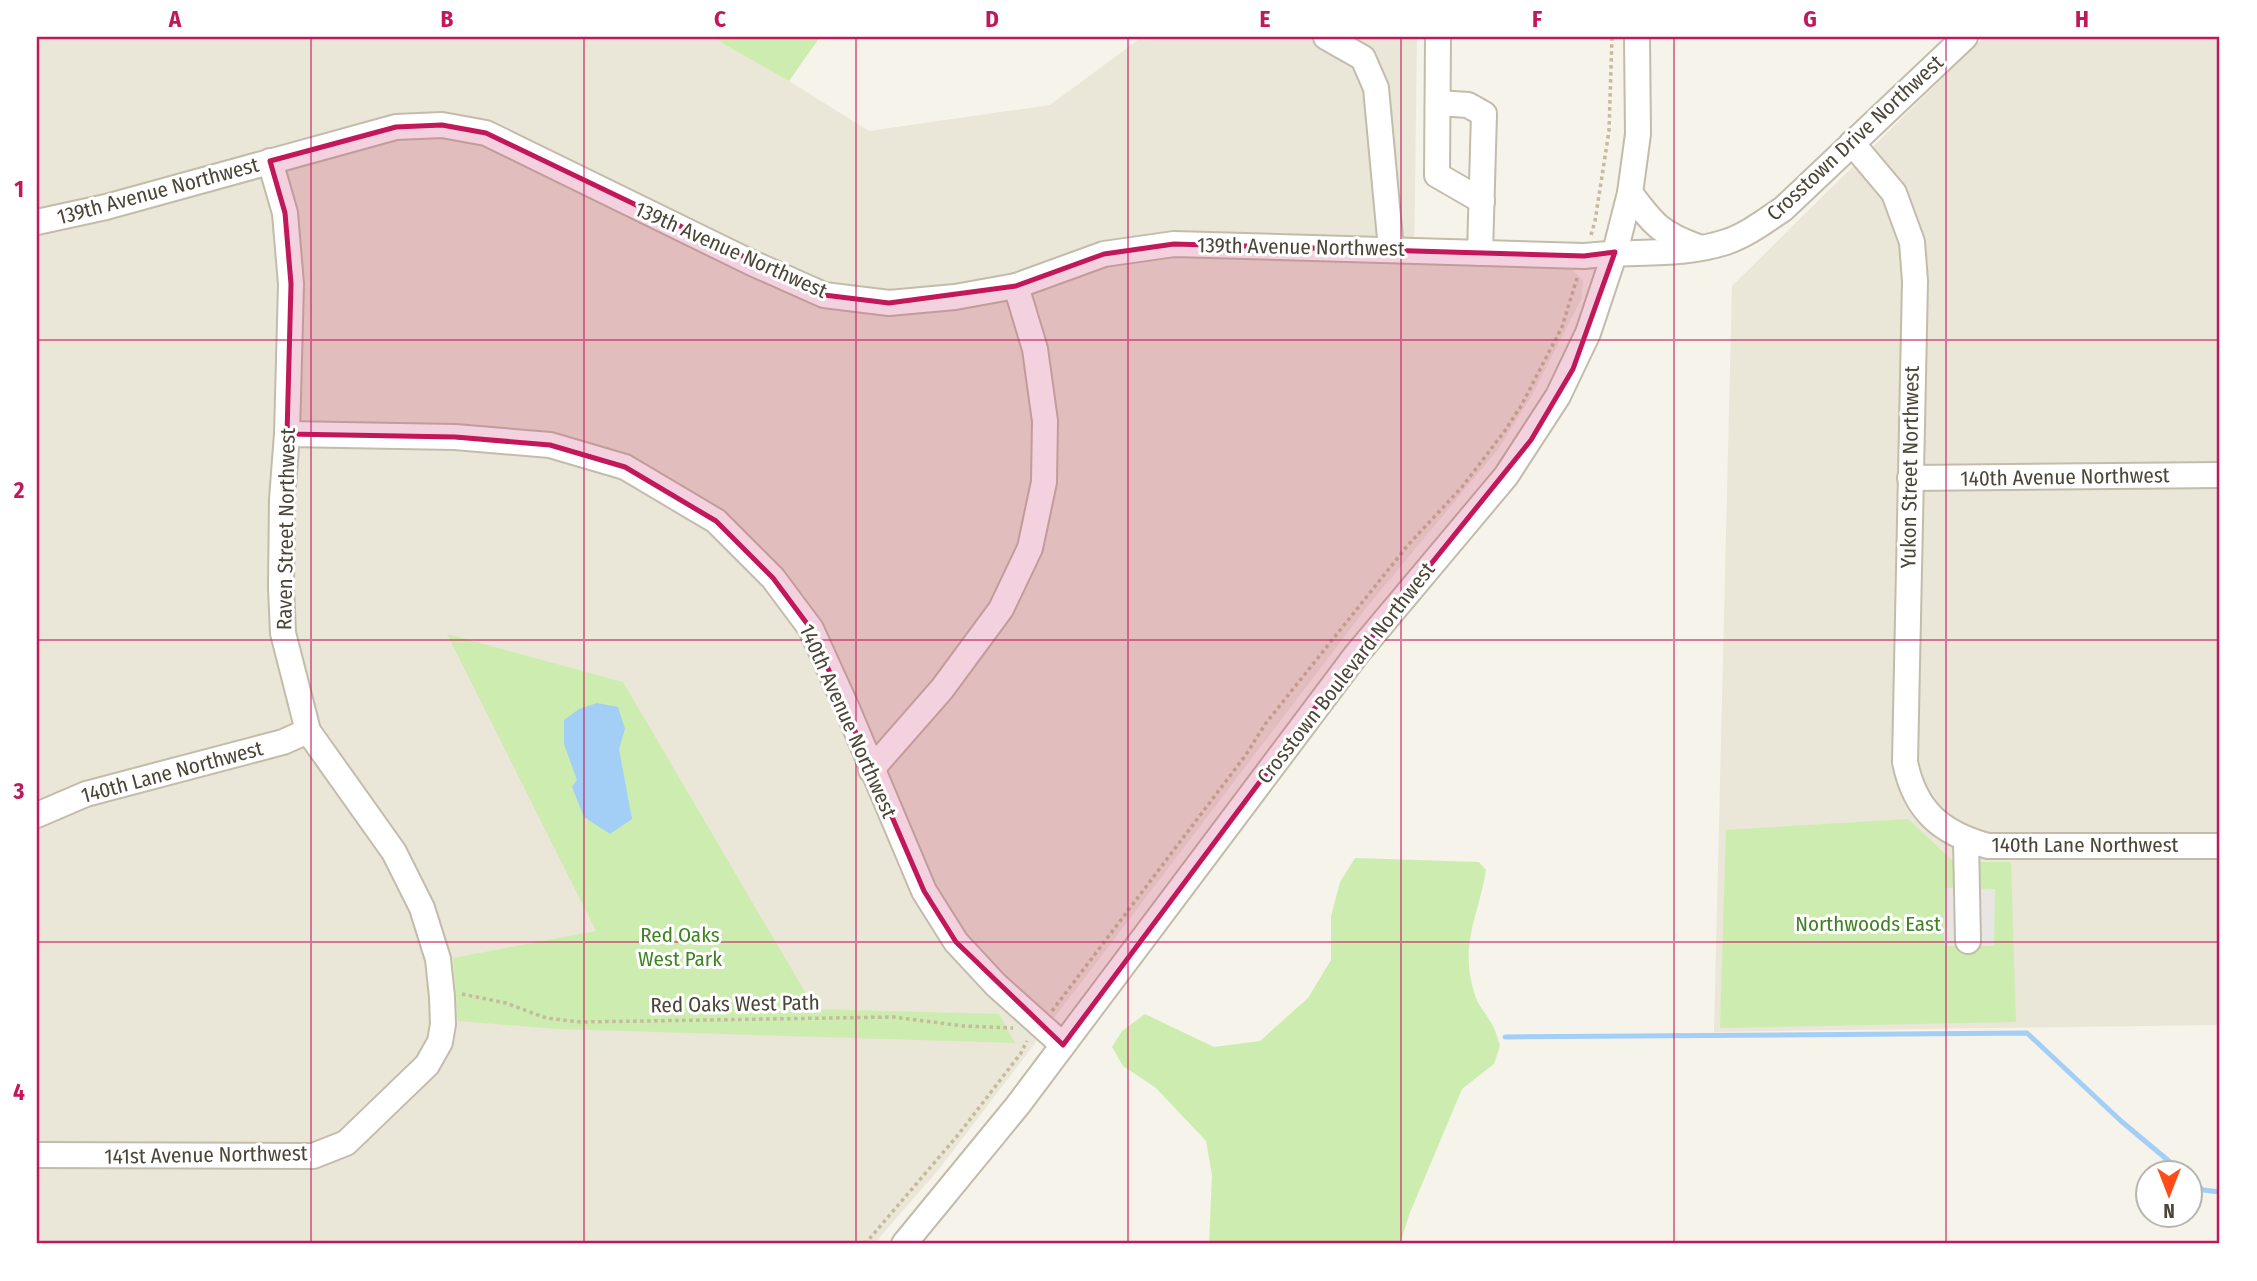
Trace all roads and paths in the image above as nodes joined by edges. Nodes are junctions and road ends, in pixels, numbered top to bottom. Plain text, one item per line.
1 (1326, 37) edge
2 (1438, 37) edge
3 (1612, 37) edge
4 (1637, 37) edge
5 (1965, 37) edge
6 (1438, 103) junction
7 (1852, 143) junction
8 (270, 161) junction
9 (1630, 193) junction
10 (1482, 201) junction
11 (37, 222) edge
12 (1702, 248) junction
13 (1391, 249) junction
14 (1615, 252) junction
15 (1480, 253) junction
16 (1584, 256) junction
17 (1016, 286) junction
18 (287, 434) junction
19 (2220, 475) edge
20 (1910, 478) junction
21 (308, 731) junction
22 (871, 770) junction
23 (1921, 806) joint
24 (37, 815) edge
25 (1966, 840) junction
26 (2220, 846) edge
27 (1968, 941) dead end
28 (441, 990) junction
29 (1054, 1008) dead end
30 (1020, 1030) dead end
31 (1027, 1037) dead end
32 (1063, 1045) junction
33 (427, 1065) joint
34 (37, 1155) edge
35 (865, 1244) edge
36 (904, 1244) edge

1 - 13 street
2 - 6 street
3 - 16 path
4 - 9 street, Crosstown Boulevard Northwest
5 - 7 street, Crosstown Drive Northwest
6 - 10 street
6 - 10 street
7 - 12 street, Crosstown Drive Northwest
7 - 20 street, Yukon Street Northwest
8 - 11 street, 139th Avenue Northwest
8 - 17 street, 139th Avenue Northwest
8 - 18 street, Raven Street Northwest
9 - 12 street
9 - 14 street, Crosstown Boulevard Northwest
10 - 15 street
12 - 14 street, Crosstown Drive Northwest
13 - 15 street, 139th Avenue Northwest
13 - 17 street, 139th Avenue Northwest
14 - 16 street, 139th Avenue Northwest
14 - 32 street, Crosstown Boulevard Northwest
15 - 16 street, 139th Avenue Northwest
16 - 29 path
17 - 22 street
18 - 21 street, Raven Street Northwest
18 - 22 street, 140th Avenue Northwest
19 - 20 street, 140th Avenue Northwest
20 - 23 street, Yukon Street Northwest
21 - 24 street, 140th Lane Northwest
21 - 28 street, Raven Street Northwest
22 - 32 street, 140th Avenue Northwest
23 - 25 street, 140th Lane Northwest
25 - 26 street, 140th Lane Northwest
25 - 27 street
28 - 30 path, Red Oaks West Path
28 - 33 street, Raven Street Northwest
31 - 35 path
32 - 36 street, Crosstown Boulevard Northwest
33 - 34 street, 141st Avenue Northwest

